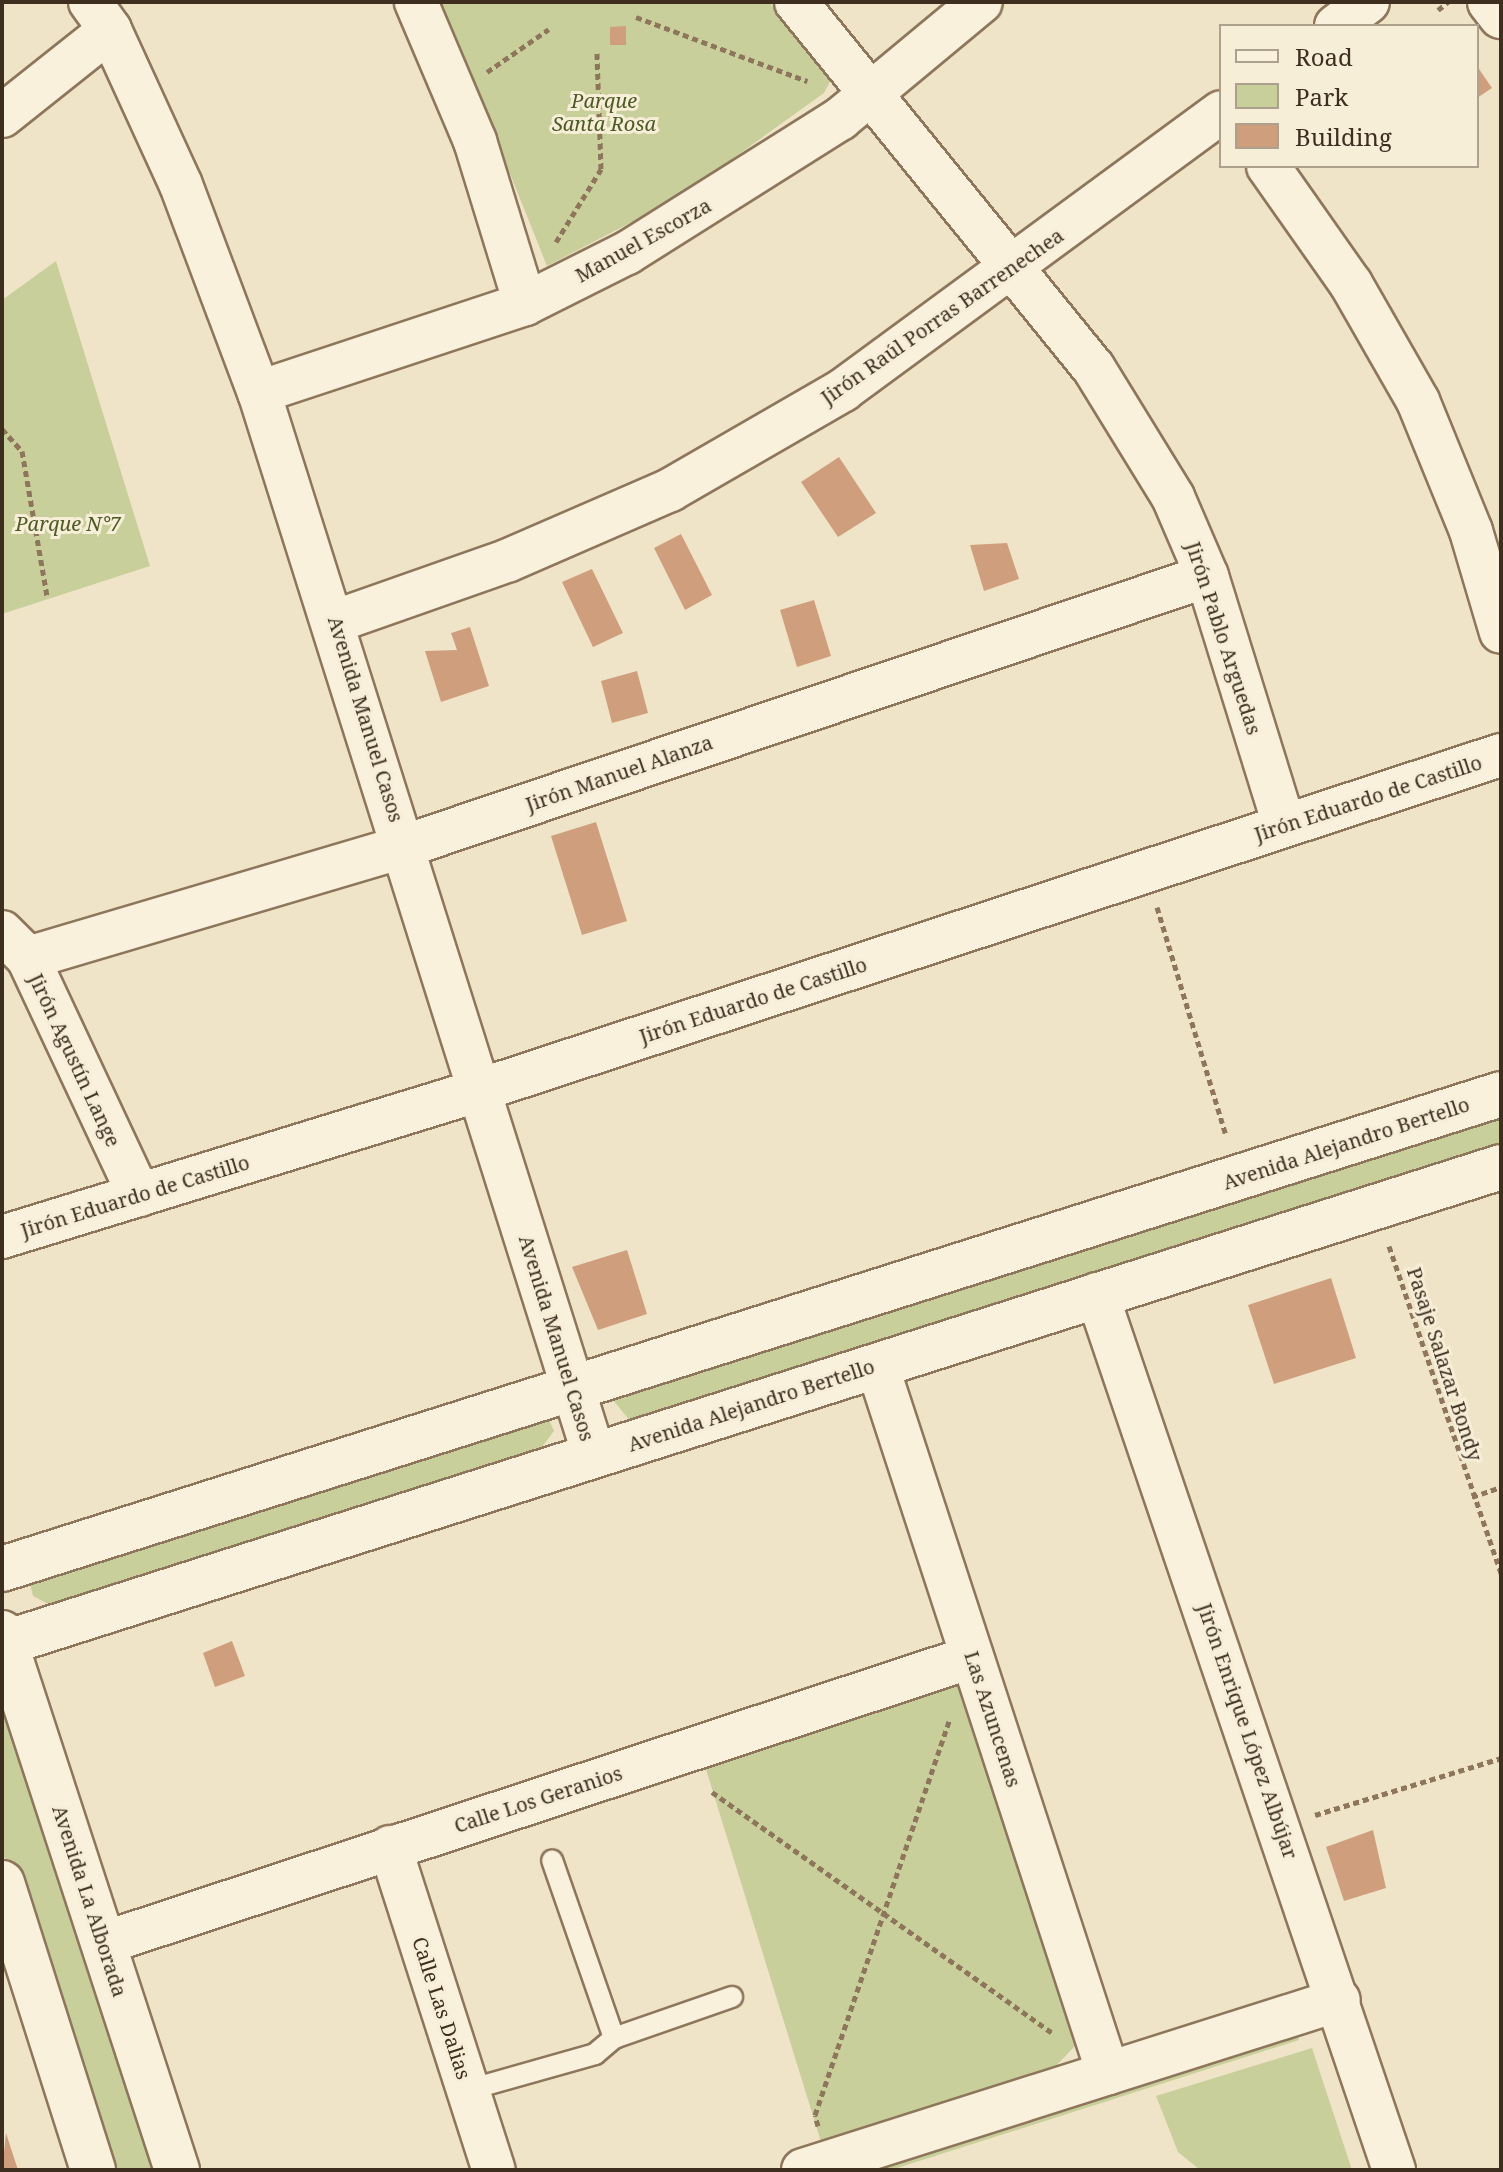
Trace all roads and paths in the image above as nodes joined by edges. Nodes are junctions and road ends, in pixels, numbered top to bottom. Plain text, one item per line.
1 (416, 2) edge
2 (796, 2) edge
3 (981, 2) edge
4 (1368, 2) edge
5 (1448, 2) edge
6 (1490, 2) edge
7 (1438, 10) dead end
8 (100, 16) edge
9 (1501, 16) edge
10 (636, 17) dead end
11 (1339, 24) edge
12 (549, 29) dead end
13 (597, 52) dead end
14 (484, 74) dead end
15 (815, 84) dead end
16 (869, 91) junction
17 (1219, 113) edge
18 (2, 116) edge
19 (1269, 168) edge
20 (550, 251) dead end
21 (1012, 268) junction
22 (525, 304) junction
23 (259, 392) junction
24 (2, 429) edge
25 (1207, 576) junction
26 (47, 596) dead end
27 (336, 621) junction
28 (1501, 632) edge
29 (1501, 755) edge
30 (1284, 825) junction
31 (405, 846) junction
32 (1155, 900) dead end
33 (15, 945) edge
34 (480, 1090) junction
35 (1501, 1094) edge
36 (1226, 1136) dead end
37 (1501, 1167) edge
38 (139, 1195) junction
39 (1375, 1208) junction
40 (2, 1237) edge
41 (1097, 1294) junction
42 (877, 1365) junction
43 (574, 1387) junction
44 (594, 1455) junction
45 (1501, 1487) edge
46 (1472, 1497) junction
47 (2, 1569) edge
48 (1501, 1574) edge
49 (3, 1640) edge
50 (972, 1657) junction
51 (951, 1716) dead end
52 (1501, 1758) edge
53 (712, 1792) dead end
54 (1281, 1825) junction
55 (390, 1847) junction
56 (552, 1860) dead end
57 (2, 1883) edge
58 (883, 1910) junction
59 (104, 1943) junction
60 (14, 1962) edge
61 (732, 1997) dead end
62 (1339, 2000) junction
63 (1058, 2037) dead end
64 (614, 2038) junction
65 (1108, 2073) junction
66 (468, 2090) junction
67 (816, 2166) edge
68 (93, 2170) edge
69 (177, 2170) edge
70 (494, 2170) edge
71 (1394, 2170) edge

1 - 22 street
2 - 16 street, Jirón Pablo Arguedas
3 - 16 street, Manuel Escorza
4 - 11 street
5 - 7 path
6 - 9 main road
8 - 18 street
8 - 23 street, Avenida Manuel Casos
10 - 15 path
12 - 14 path
13 - 20 path
16 - 21 street, Jirón Pablo Arguedas
16 - 22 street, Manuel Escorza
17 - 21 street, Jirón Raúl Porras Barrenechea
19 - 28 street
21 - 25 street, Jirón Pablo Arguedas
21 - 27 street, Jirón Raúl Porras Barrenechea
22 - 23 street, Manuel Escorza
23 - 27 street, Avenida Manuel Casos
24 - 26 path
25 - 30 street, Jirón Pablo Arguedas
25 - 31 street, Jirón Manuel Alanza
27 - 31 street, Avenida Manuel Casos
29 - 30 street, Jirón Eduardo de Castillo
30 - 34 street, Jirón Eduardo de Castillo
31 - 33 street, Jirón Manuel Alanza
31 - 34 street, Avenida Manuel Casos
32 - 36 path
33 - 38 street, Jirón Agustín Lange
34 - 38 street, Jirón Eduardo de Castillo
34 - 43 street, Avenida Manuel Casos
35 - 43 main road, Avenida Alejandro Bertello
37 - 39 main road, Avenida Alejandro Bertello
38 - 40 street, Jirón Eduardo de Castillo
39 - 41 main road, Avenida Alejandro Bertello
39 - 46 path, Pasaje Salazar Bondy
41 - 42 main road, Avenida Alejandro Bertello
41 - 54 street, Jirón Enrique López Albújar
42 - 44 main road, Avenida Alejandro Bertello
42 - 50 street, Las Azuncenas
43 - 44 street, Avenida Manuel Casos
43 - 47 main road, Avenida Alejandro Bertello
44 - 49 main road, Avenida Alejandro Bertello
45 - 46 path
46 - 48 path, Pasaje Salazar Bondy
49 - 59 main road, Avenida La Alborada
50 - 55 street, Calle Los Geranios
50 - 65 street, Las Azuncenas
51 - 58 path
52 - 54 path
53 - 58 path
54 - 62 street, Jirón Enrique López Albújar
55 - 59 street, Calle Los Geranios
55 - 66 street, Calle Las Dalias
56 - 64 lane
57 - 60 main road
58 - 63 path
58 - 67 path
59 - 69 main road, Avenida La Alborada
60 - 68 main road
61 - 64 lane
62 - 65 street
62 - 71 street, Jirón Enrique López Albújar
64 - 66 lane
65 - 67 street
66 - 70 street, Calle Las Dalias

